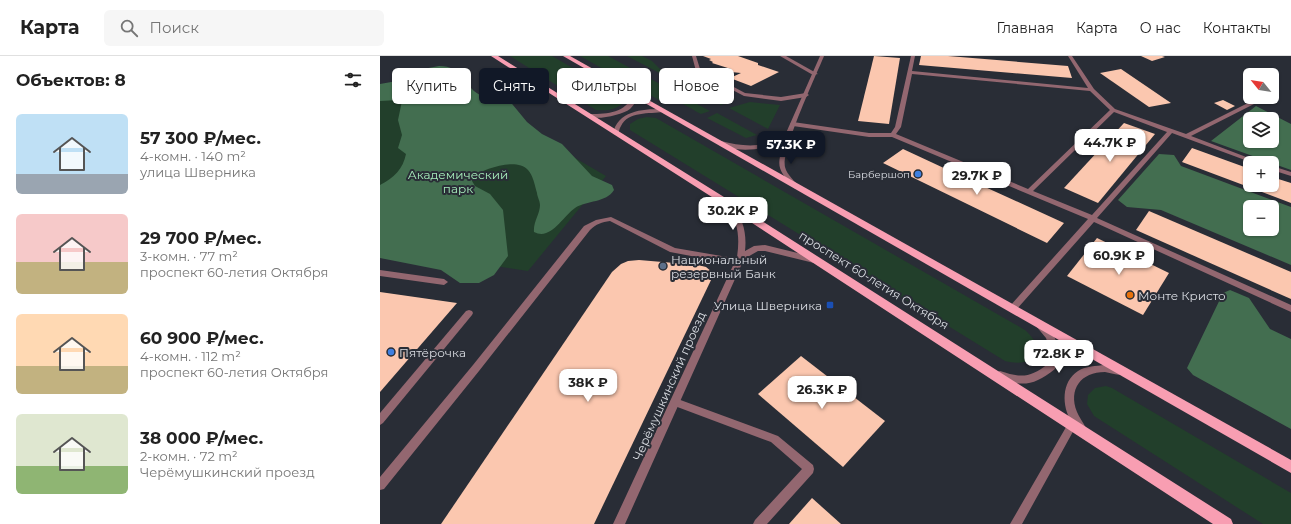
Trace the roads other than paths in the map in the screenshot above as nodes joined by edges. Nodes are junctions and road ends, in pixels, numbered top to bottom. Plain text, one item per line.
1 (494, 56) edge
2 (566, 56) edge
3 (694, 56) edge
4 (782, 56) edge
5 (822, 56) edge
6 (913, 56) edge
7 (1070, 56) edge
8 (587, 68) edge
9 (910, 72) junction
10 (815, 74) junction
11 (1092, 90) junction
12 (806, 95) junction
13 (631, 104) edge
14 (649, 104) edge
15 (1250, 104) edge
16 (1112, 110) junction
17 (661, 111) junction
18 (590, 116) junction
19 (793, 124) junction
20 (1170, 132) junction
21 (616, 134) junction
22 (789, 134) junction
23 (893, 135) junction
24 (1185, 137) junction
25 (717, 142) junction
26 (1243, 157) edge
27 (1279, 170) edge
28 (1291, 174) edge
29 (797, 187) junction
30 (1029, 191) junction
31 (729, 204) junction
32 (1094, 219) junction
33 (740, 260) junction
34 (818, 261) junction
35 (380, 273) edge
36 (444, 282) dead end
37 (1013, 308) junction
38 (1291, 309) edge
39 (469, 313) dead end
40 (1032, 319) junction
41 (1124, 373) junction
42 (995, 374) junction
43 (675, 402) junction
44 (380, 420) edge
45 (1072, 425) junction
46 (1086, 433) junction
47 (1291, 468) edge
48 (380, 485) edge
49 (619, 524) edge
50 (759, 524) edge
51 (1016, 524) edge
52 (1226, 524) edge

1 - 18 main road, проспект 60-летия Октября
2 - 8 main road, проспект 60-летия Октября
3 - 12 street
4 - 10 street
5 - 10 street
6 - 9 street
7 - 11 street
9 - 11 street
9 - 23 street
10 - 12 street
11 - 16 street
12 - 19 street
13 - 18 street
14 - 17 main road, проспект 60-летия Октября
15 - 24 street
16 - 20 street
16 - 30 street
17 - 21 street
17 - 25 main road, проспект 60-летия Октября
18 - 21 main road, проспект 60-летия Октября
19 - 22 street
19 - 23 street
20 - 24 street
20 - 32 street
21 - 31 main road, проспект 60-летия Октября
22 - 25 street
22 - 29 street
23 - 30 street
24 - 26 street
25 - 29 main road, проспект 60-летия Октября
27 - 28 street
29 - 37 main road, проспект 60-летия Октября
30 - 32 street
31 - 33 street, Черёмушкинский проезд
31 - 34 main road, проспект 60-летия Октября
32 - 37 street
32 - 38 street
33 - 34 street
33 - 43 street, Черёмушкинский проезд
33 - 48 street
34 - 42 main road, проспект 60-летия Октября
35 - 36 street
37 - 40 main road, проспект 60-летия Октября
39 - 44 street
40 - 41 main road, проспект 60-летия Октября
40 - 42 street, проспект 60-летия Октября
41 - 46 street, проспект 60-летия Октября
41 - 47 main road, проспект 60-летия Октября
42 - 45 main road, проспект 60-летия Октября
43 - 49 street, Черёмушкинский проезд
43 - 50 street
45 - 46 main road, проспект 60-летия Октября
45 - 51 street
46 - 52 main road, проспект 60-летия Октября

